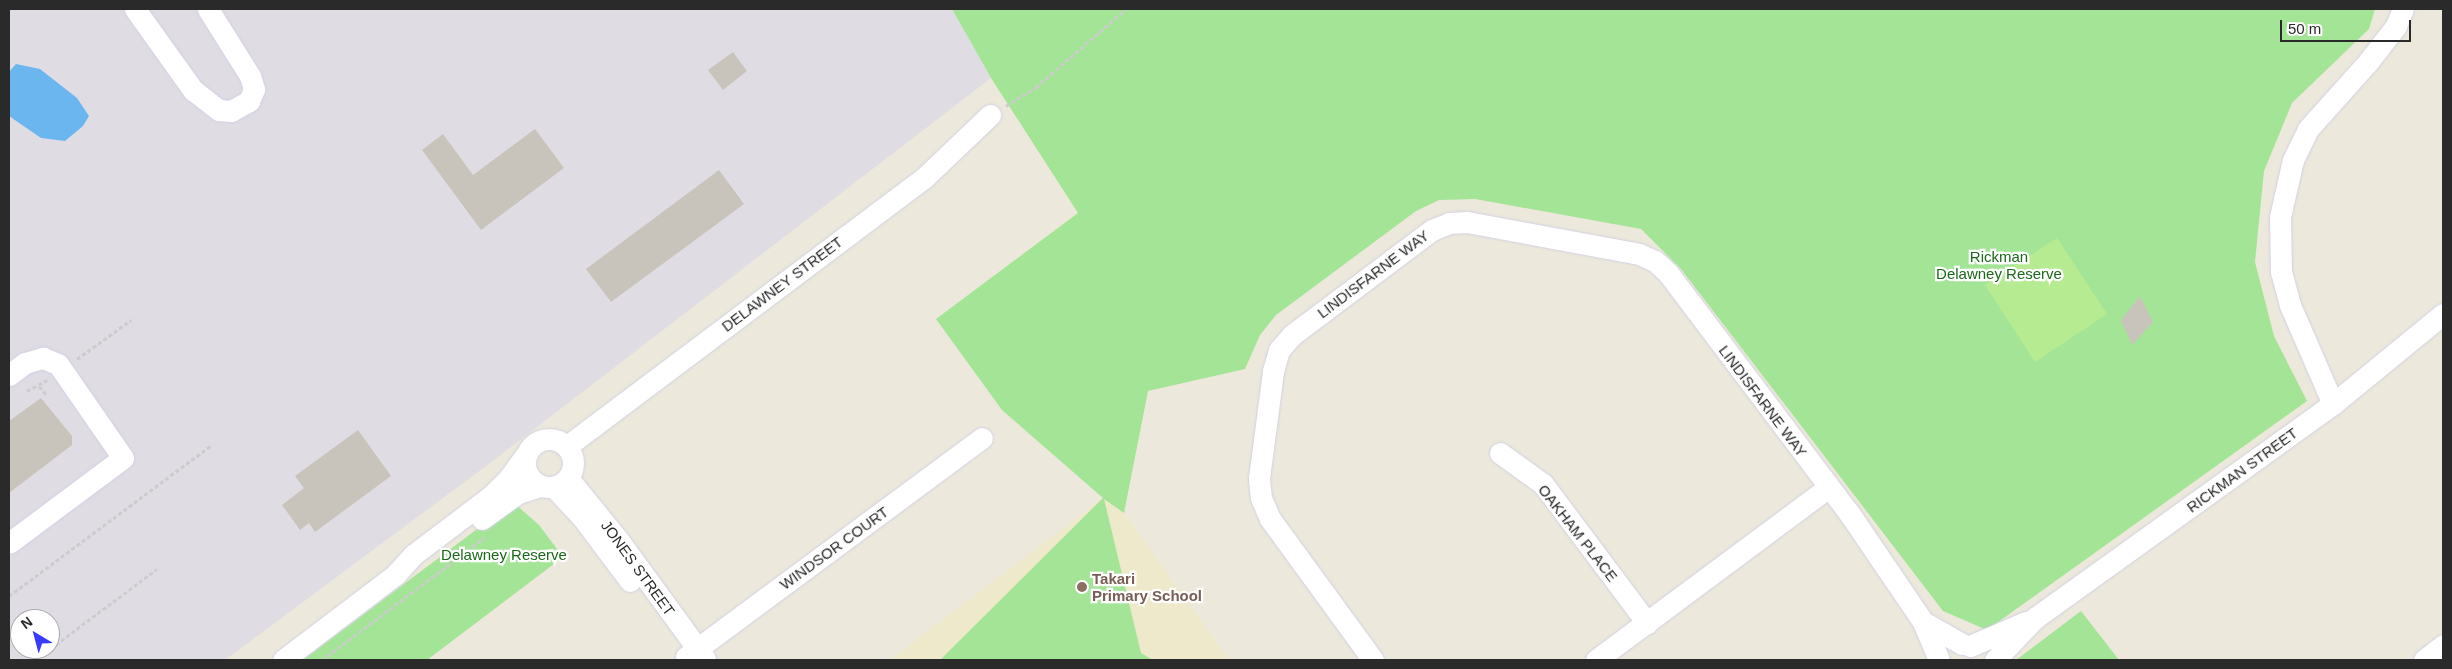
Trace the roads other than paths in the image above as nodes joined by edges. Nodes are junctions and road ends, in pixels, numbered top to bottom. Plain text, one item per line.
1 (135, 9) edge
2 (208, 9) edge
3 (2403, 9) edge
4 (990, 115) road end
5 (2442, 317) edge
6 (9, 375) edge
7 (2333, 404) junction
8 (982, 438) dead end
9 (567, 446) junction
10 (1500, 453) dead end
11 (526, 455) junction
12 (554, 483) junction
13 (1828, 488) junction
14 (9, 543) edge
15 (395, 575) junction
16 (2035, 618) junction
17 (1923, 622) junction
18 (1646, 623) junction
19 (2443, 645) edge
20 (1972, 650) edge
21 (694, 657) edge
22 (283, 660) edge
23 (1373, 660) edge
24 (1596, 660) edge
25 (1940, 660) edge
26 (1995, 660) edge
27 (2424, 660) edge

1 - 2 street
3 - 7 street
4 - 9 street, DELAWNEY STREET
5 - 7 street, RICKMAN STREET
6 - 14 street
7 - 16 street, RICKMAN STREET
8 - 21 street, WINDSOR COURT
9 - 11 street
9 - 12 street
10 - 18 street, OAKHAM PLACE
11 - 12 street, JONES STREET
11 - 15 street
12 - 15 street
12 - 21 street, JONES STREET
13 - 17 street, LINDISFARNE WAY
13 - 18 street
13 - 23 street, LINDISFARNE WAY
15 - 22 street
16 - 20 street, RICKMAN STREET
16 - 26 street, RICKMAN STREET
17 - 20 street, LINDISFARNE WAY
17 - 25 street, LINDISFARNE WAY
18 - 24 street
19 - 27 street
20 - 25 street, RICKMAN STREET

